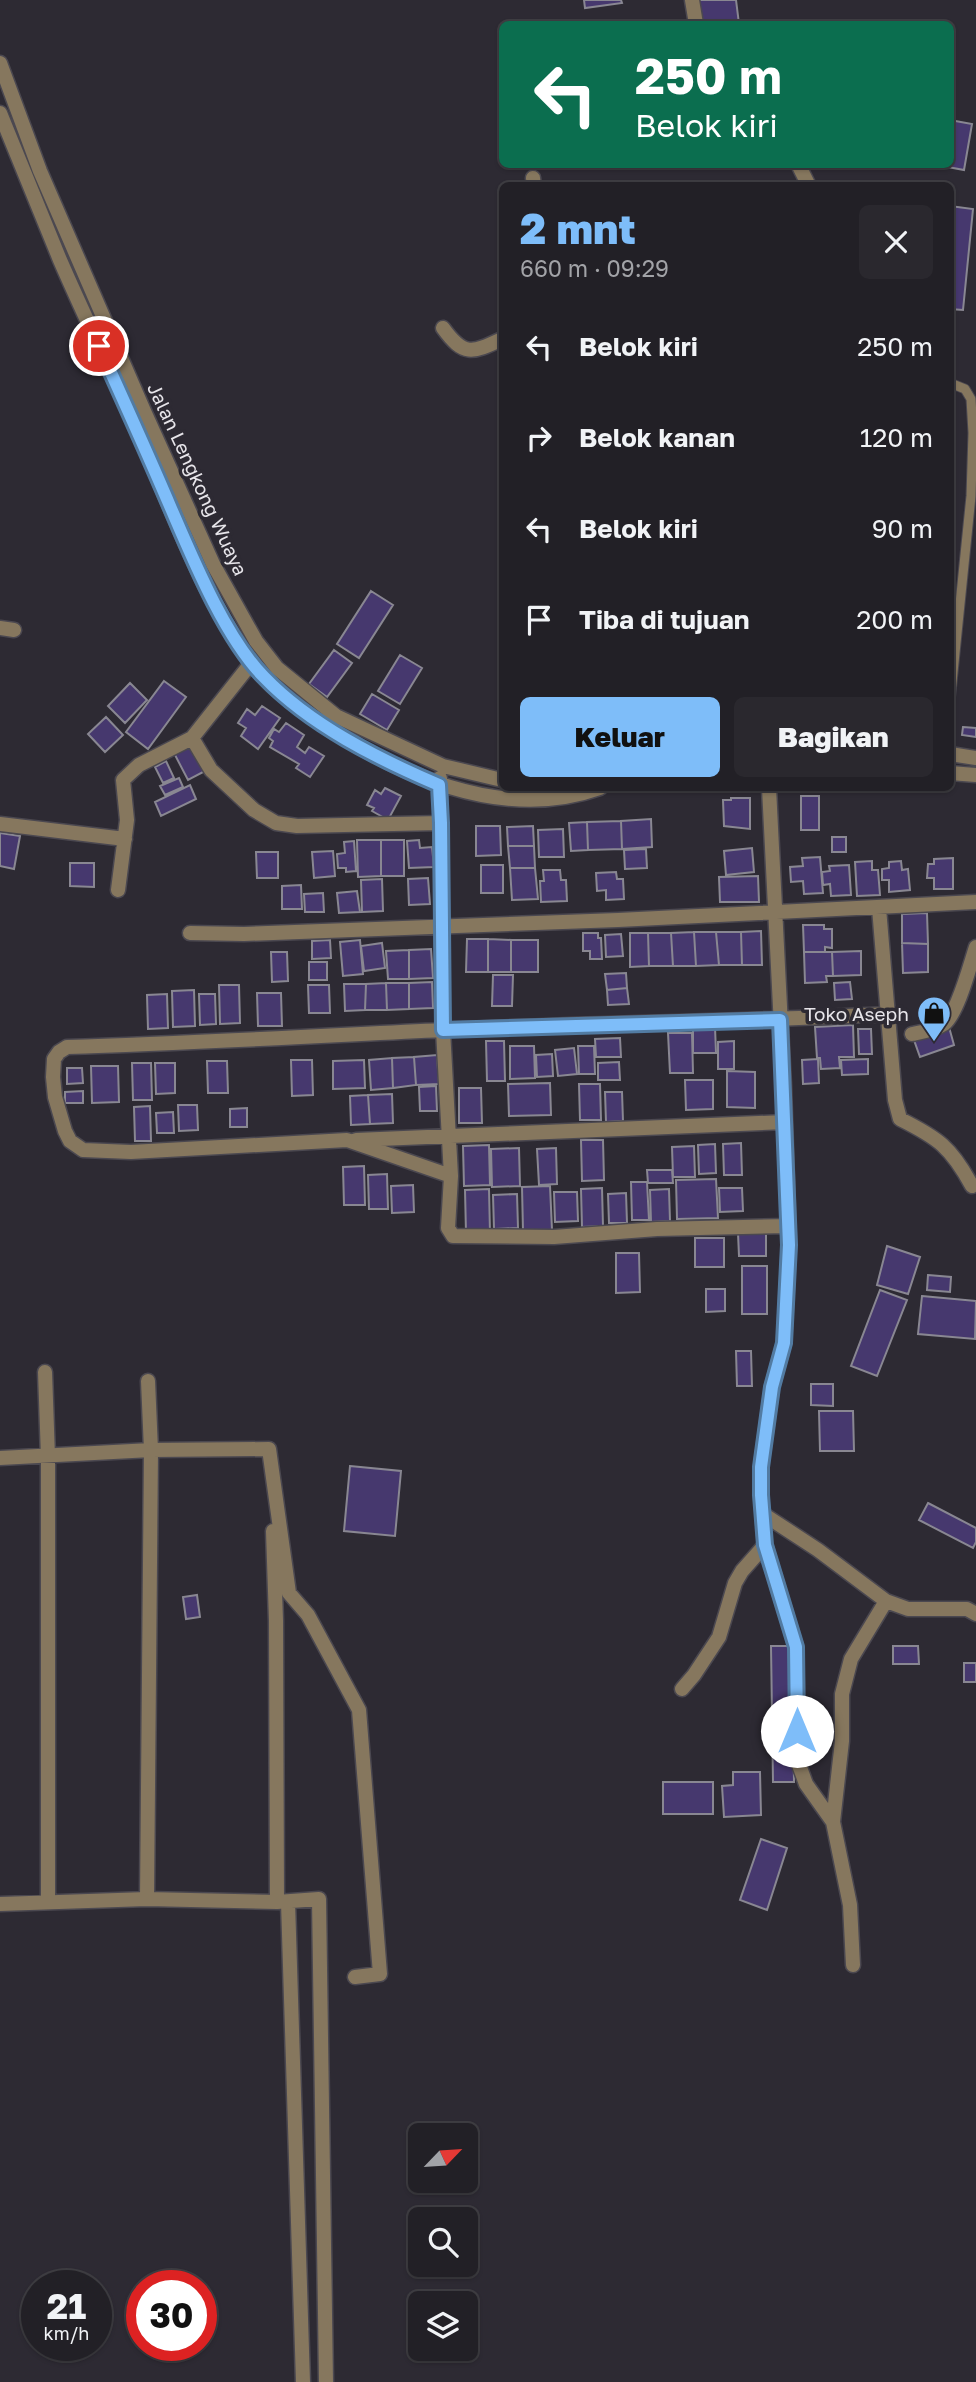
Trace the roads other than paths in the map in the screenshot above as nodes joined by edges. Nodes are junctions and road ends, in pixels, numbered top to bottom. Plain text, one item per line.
1 (692, 0) edge
2 (696, 21) edge
3 (0, 64) edge
4 (4, 87) edge
5 (0, 113) edge
6 (443, 328) dead end
7 (499, 340) edge
8 (954, 385) edge
9 (251, 662) junction
10 (954, 663) edge
11 (192, 738) junction
12 (954, 755) edge
13 (976, 758) edge
14 (443, 766) junction
15 (954, 773) edge
16 (976, 775) edge
17 (499, 779) edge
18 (439, 785) junction
19 (591, 791) edge
20 (769, 791) edge
21 (441, 823) junction
22 (0, 824) edge
23 (125, 839) junction
24 (118, 890) dead end
25 (976, 901) edge
26 (879, 908) junction
27 (775, 913) junction
28 (441, 928) junction
29 (190, 933) dead end
30 (976, 947) edge
31 (888, 1014) junction
32 (780, 1020) junction
33 (443, 1030) junction
34 (912, 1034) dead end
35 (785, 1122) junction
36 (449, 1136) junction
37 (347, 1140) junction
38 (451, 1176) junction
39 (972, 1185) dead end
40 (788, 1226) junction
41 (45, 1373) dead end
42 (148, 1381) dead end
43 (270, 1449) junction
44 (152, 1450) junction
45 (48, 1457) junction
46 (0, 1458) edge
47 (763, 1514) junction
48 (765, 1545) junction
49 (886, 1601) junction
50 (976, 1614) edge
51 (681, 1689) dead end
52 (832, 1822) junction
53 (147, 1899) junction
54 (48, 1901) junction
55 (283, 1902) junction
56 (0, 1904) edge
57 (853, 1965) dead end
58 (355, 1976) dead end
59 (303, 2382) edge
60 (326, 2382) edge

1 - 2 street
3 - 4 street, Jalan Lengkong Wuaya
4 - 14 street, Jalan Lengkong Wuaya
5 - 9 street, Jalan Lengkong Wuaya
6 - 7 street
8 - 10 lane
9 - 11 street
9 - 18 street, Jalan Lengkong Wuaya
11 - 21 street
11 - 23 street
12 - 13 street
14 - 17 street, Jalan Lengkong Wuaya
14 - 18 street
15 - 16 street
18 - 19 street, Jalan Lengkong Wuaya
18 - 21 street
20 - 27 street
21 - 28 street
22 - 23 street
23 - 24 street
25 - 26 street
26 - 27 street
26 - 31 street
27 - 28 street
27 - 32 street
28 - 29 street
28 - 33 street
30 - 34 street
31 - 32 street
31 - 39 street
32 - 33 street
32 - 35 street
33 - 36 street
33 - 37 street
35 - 36 street
35 - 40 street
36 - 37 street
36 - 38 street
37 - 38 street
38 - 40 street
40 - 47 street
41 - 45 street
42 - 44 street
43 - 44 street
43 - 55 street
43 - 58 street
44 - 45 street
44 - 53 street
45 - 46 street
45 - 54 street
47 - 48 street
47 - 49 street
48 - 51 street
48 - 52 street
49 - 50 street
49 - 52 street
52 - 57 street
53 - 54 street
53 - 55 street
54 - 56 street
55 - 59 street
55 - 60 street

